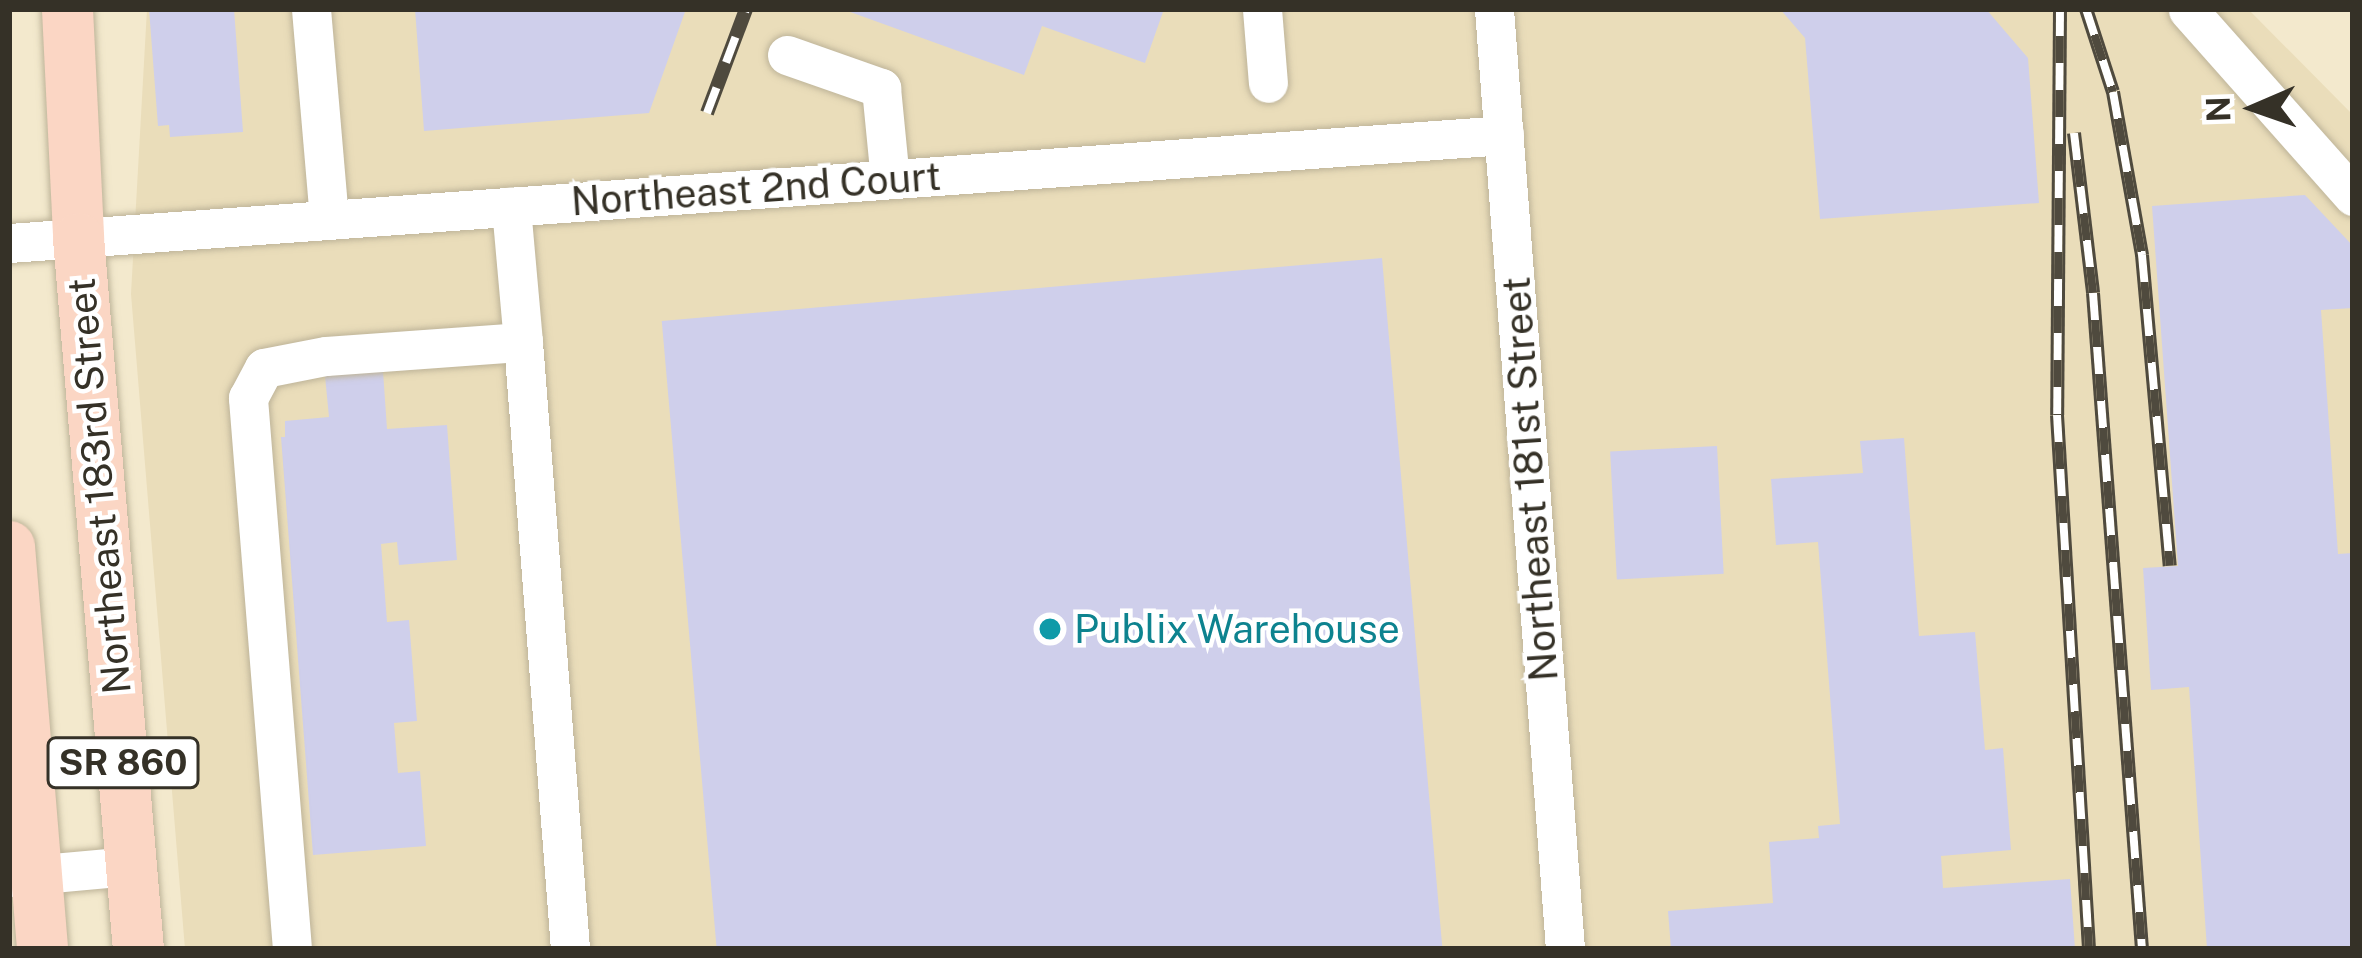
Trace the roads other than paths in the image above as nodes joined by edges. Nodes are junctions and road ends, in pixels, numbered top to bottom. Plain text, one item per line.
1 (67, 9) edge
2 (311, 9) edge
3 (1262, 9) edge
4 (1494, 9) edge
5 (2188, 10) edge
6 (787, 55) dead end
7 (1268, 83) dead end
8 (1504, 135) junction
9 (890, 179) junction
10 (2353, 196) edge
11 (511, 206) junction
12 (329, 220) junction
13 (78, 238) junction
14 (9, 243) edge
15 (523, 342) junction
16 (9, 546) edge
17 (13, 651) edge
18 (131, 866) junction
19 (22, 875) edge
20 (42, 949) edge
21 (138, 949) edge
22 (292, 949) edge
23 (570, 949) edge
24 (1565, 949) edge

1 - 13 main road, SR 860
2 - 12 street
3 - 7 street
4 - 8 street, Northeast 181st Street
5 - 10 street
6 - 9 street
8 - 9 street, Northeast 2nd Court
8 - 24 street, Northeast 181st Street
9 - 11 street, Northeast 2nd Court
11 - 12 street, Northeast 2nd Court
11 - 15 street
12 - 13 street, Northeast 2nd Court
13 - 14 street, Northeast 2nd Court
13 - 18 main road, Northeast 183rd Street / SR 860
15 - 22 street
15 - 23 street
16 - 17 main road, SR 860
17 - 19 main road, SR 860
18 - 19 street
18 - 21 main road, Northeast 183rd Street / SR 860
19 - 20 main road, SR 860

